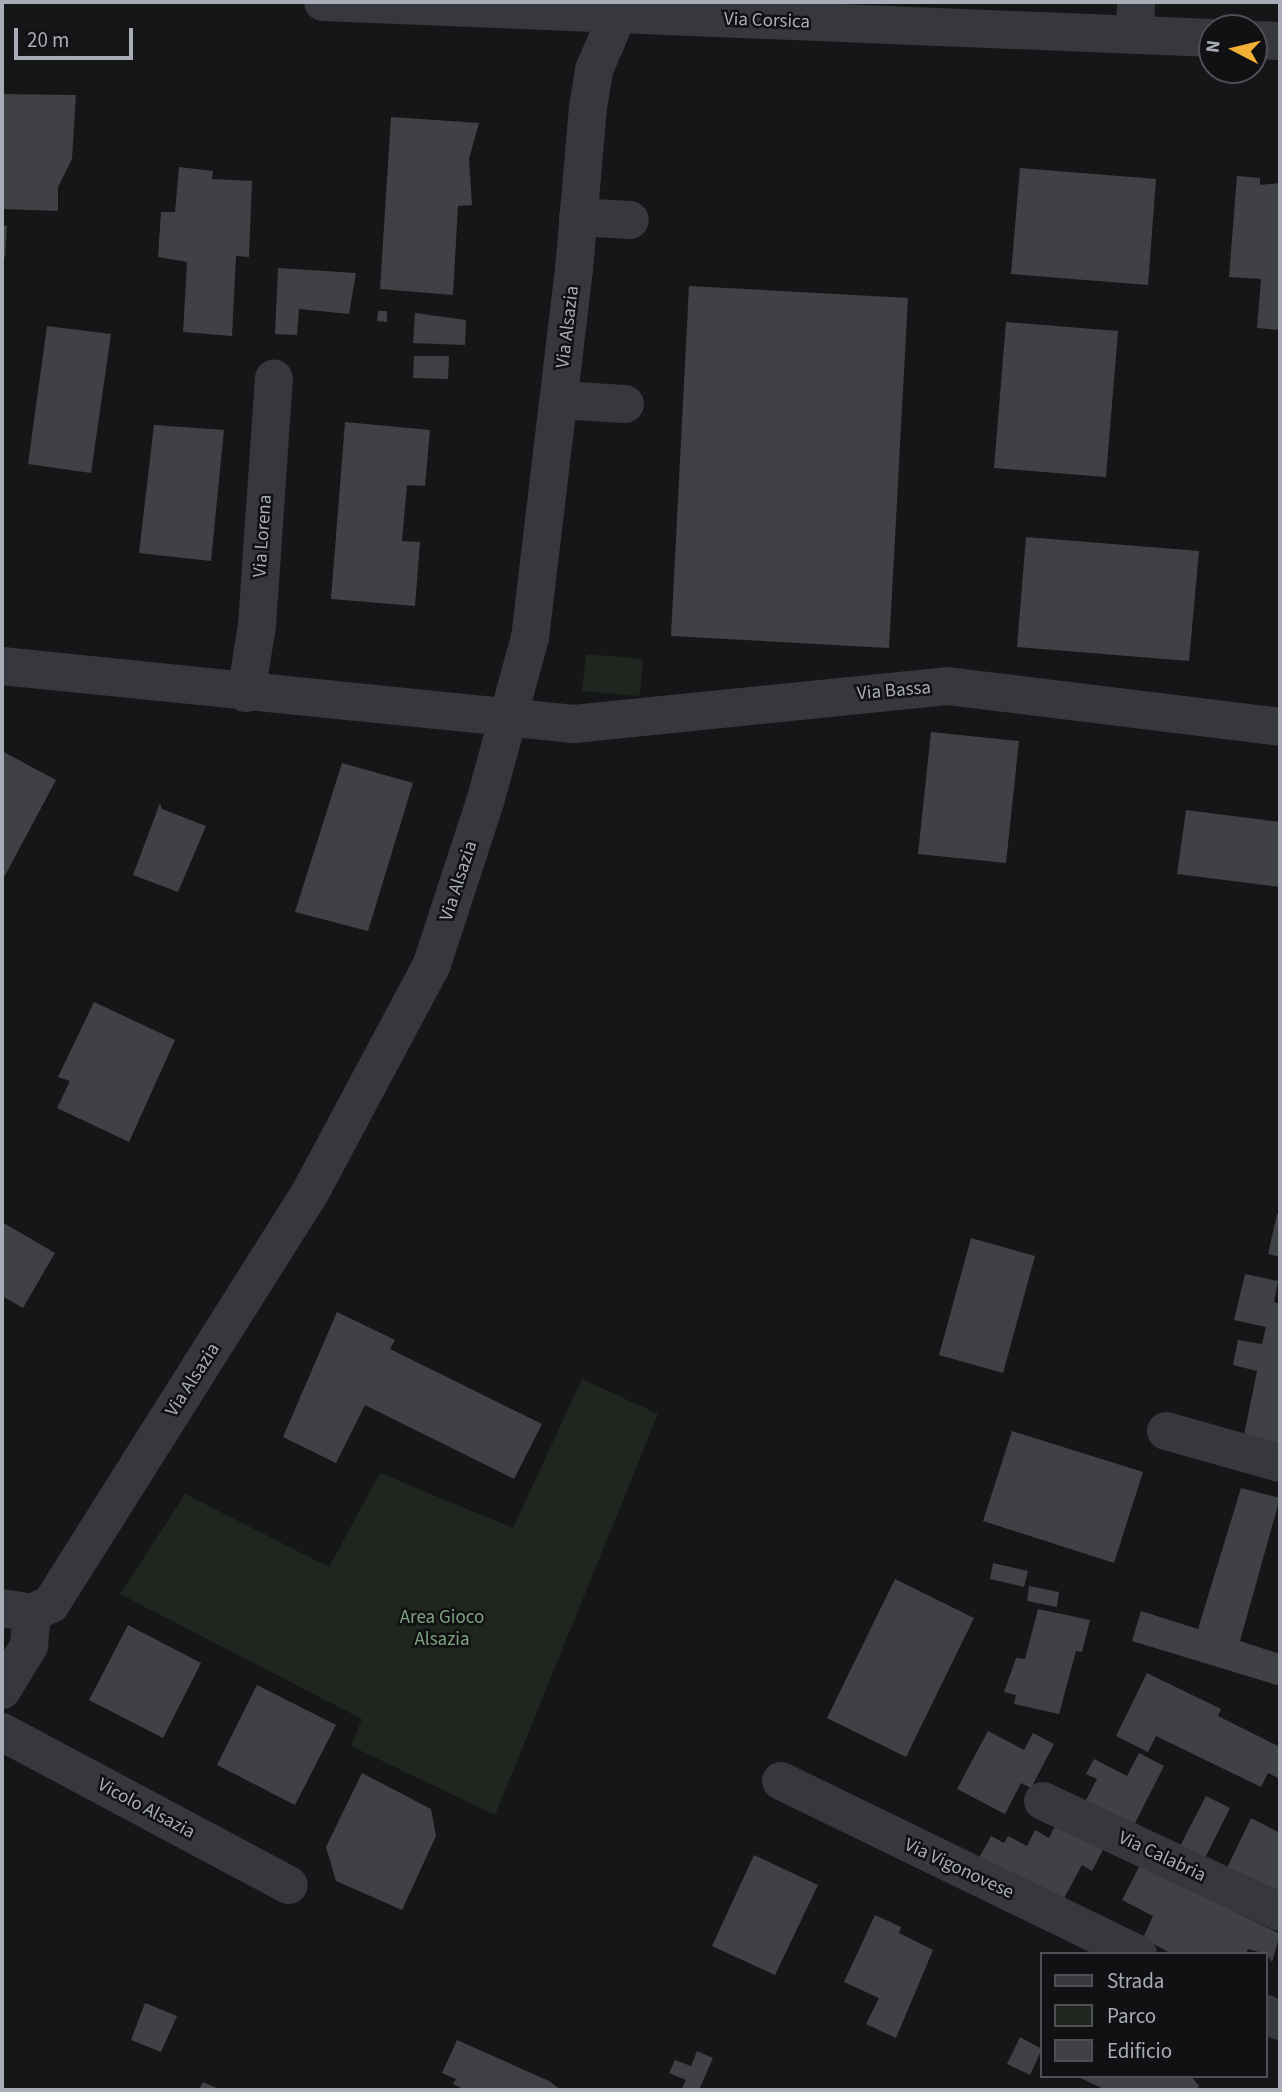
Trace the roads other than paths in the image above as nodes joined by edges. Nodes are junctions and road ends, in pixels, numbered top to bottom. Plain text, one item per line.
1 (323, 2) edge
2 (617, 16) junction
3 (1135, 18) edge
4 (1198, 34) edge
5 (578, 217) junction
6 (630, 220) dead end
7 (274, 379) dead end
8 (559, 400) junction
9 (625, 404) dead end
10 (2, 666) edge
11 (246, 693) junction
12 (507, 720) junction
13 (1280, 727) edge
14 (1166, 1431) dead end
15 (1280, 1463) edge
16 (17, 1611) edge
17 (2, 1690) edge
18 (2, 1732) edge
19 (781, 1781) dead end
20 (1043, 1801) dead end
21 (289, 1885) dead end
22 (1280, 1912) edge
23 (1134, 1952) edge

1 - 2 street, Via Corsica
2 - 3 street, Via Corsica
2 - 5 street, Via Alsazia
3 - 4 street, Via Corsica
5 - 6 street
5 - 8 street, Via Alsazia
7 - 11 street, Via Lorena
8 - 9 street
8 - 12 street, Via Alsazia
10 - 11 street
11 - 12 street
12 - 13 street, Via Bassa
12 - 16 street, Via Alsazia
14 - 15 street
16 - 17 street
18 - 21 street, Vicolo Alsazia
19 - 23 street, Via Vigonovese
20 - 22 street, Via Calabria

